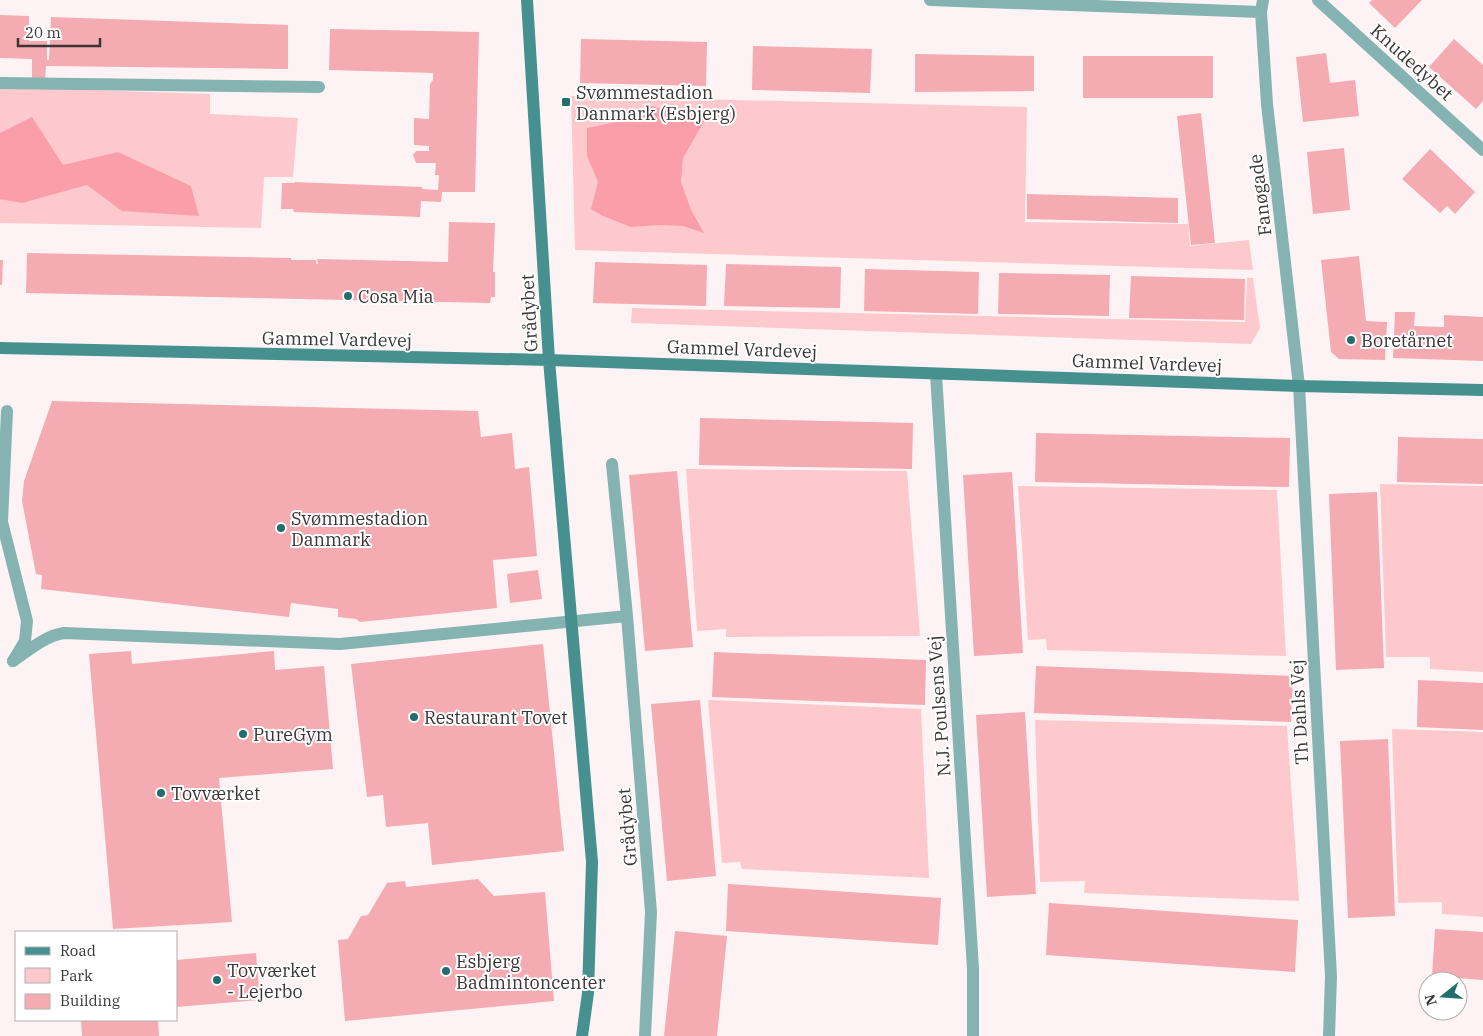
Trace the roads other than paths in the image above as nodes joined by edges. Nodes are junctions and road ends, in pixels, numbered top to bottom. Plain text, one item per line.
1 (527, 0) edge
2 (930, 0) edge
3 (1318, 0) edge
4 (1262, 6) edge
5 (0, 83) edge
6 (319, 88) dead end
7 (1483, 150) edge
8 (0, 348) edge
9 (549, 360) junction
10 (936, 374) junction
11 (1299, 386) junction
12 (1483, 390) edge
13 (7, 411) dead end
14 (612, 464) dead end
15 (627, 616) junction
16 (570, 623) junction
17 (582, 1036) edge
18 (644, 1036) edge
19 (973, 1036) edge
20 (1329, 1036) edge

1 - 9 street, Grådybet
2 - 4 street
3 - 7 street, Knudedybet
4 - 11 street, Fanøgade
5 - 6 street
8 - 9 street, Gammel Vardevej
9 - 10 street, Gammel Vardevej
9 - 16 street, Grådybet
10 - 11 street, Gammel Vardevej
10 - 19 street, N.J. Poulsens Vej
11 - 12 street, Gammel Vardevej
11 - 20 street, Th Dahls Vej
13 - 16 street
14 - 15 street, Grådybet
15 - 16 street
15 - 18 street, Grådybet
16 - 17 street, Grådybet

